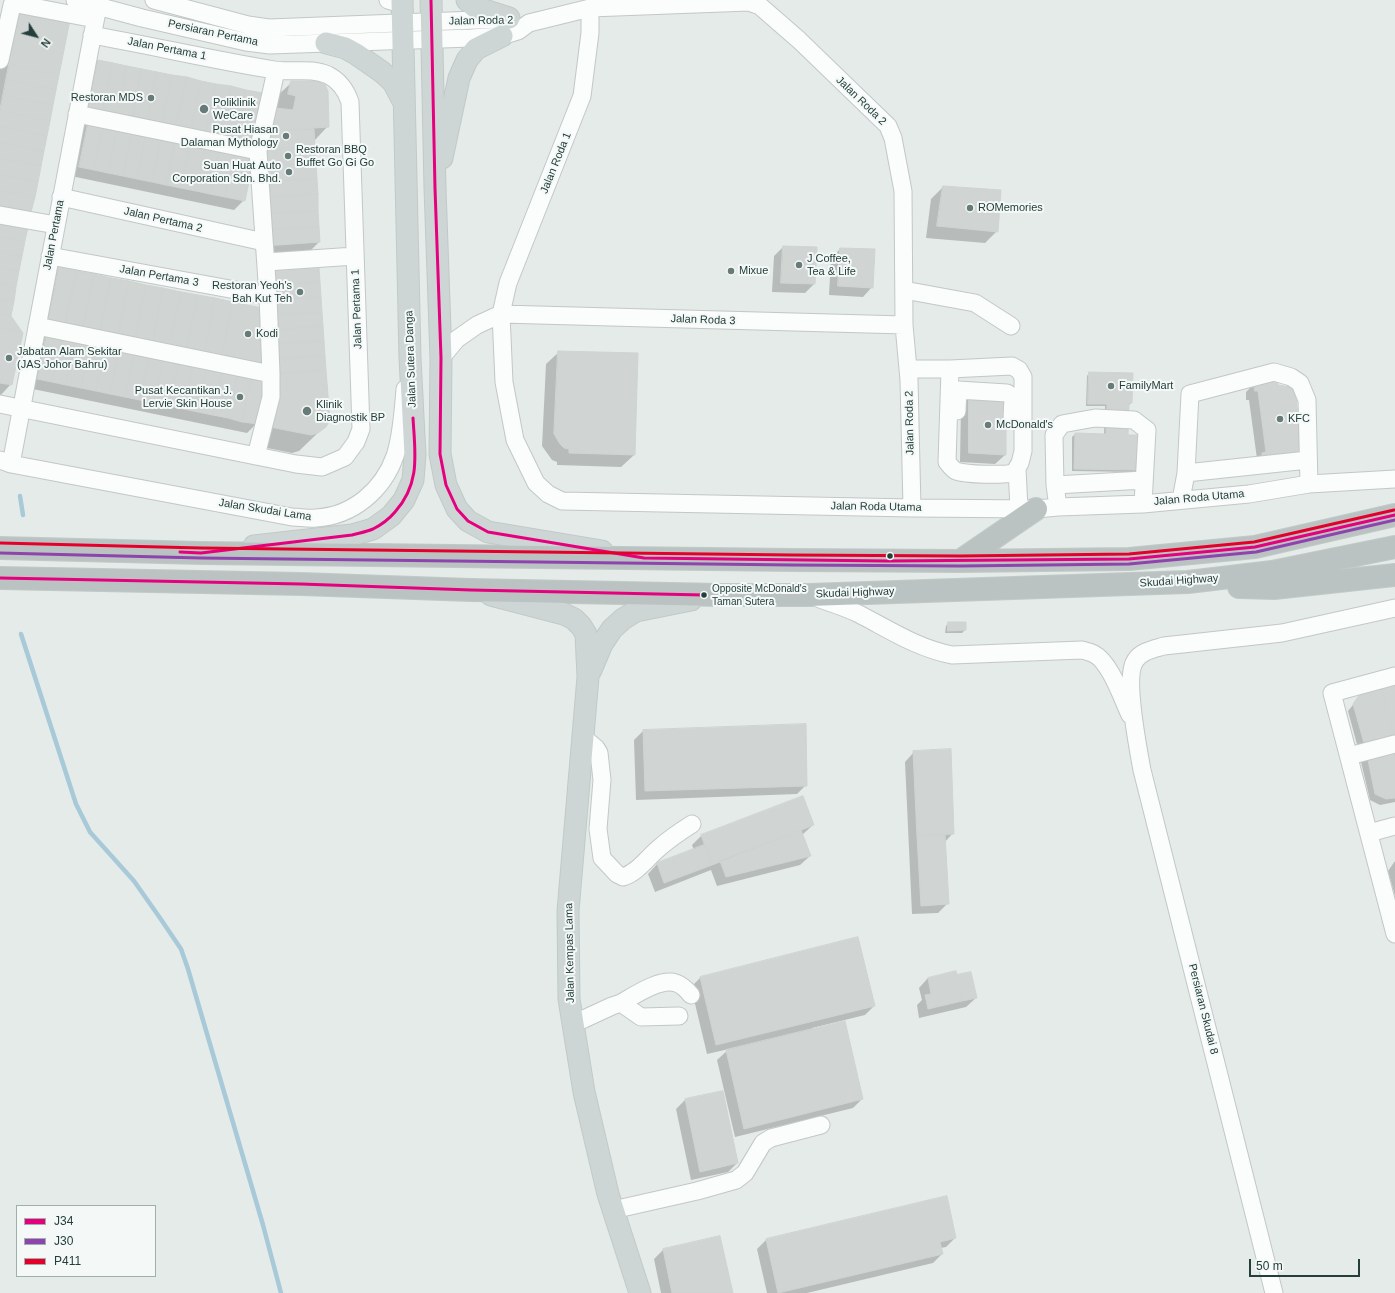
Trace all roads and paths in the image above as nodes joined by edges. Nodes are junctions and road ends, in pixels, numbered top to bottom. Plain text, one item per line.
1 (75, 0) edge
2 (146, 0) edge
3 (154, 0) edge
4 (432, 0) edge
5 (467, 0) edge
6 (590, 8) junction
7 (399, 14) edge
8 (142, 18) junction
9 (95, 20) junction
10 (506, 27) junction
11 (432, 31) junction
12 (326, 43) junction
13 (0, 60) edge
14 (276, 71) junction
15 (404, 103) junction
16 (77, 114) junction
17 (258, 151) junction
18 (435, 188) junction
19 (61, 197) junction
20 (0, 215) edge
21 (56, 225) junction
22 (264, 242) junction
23 (50, 256) junction
24 (356, 256) junction
25 (266, 262) junction
26 (904, 290) junction
27 (268, 296) junction
28 (501, 314) junction
29 (37, 326) junction
30 (904, 326) junction
31 (1011, 326) dead end
32 (410, 358) junction
33 (441, 358) junction
34 (908, 369) junction
35 (950, 369) junction
36 (271, 374) junction
37 (0, 404) edge
38 (21, 407) junction
39 (256, 456) junction
40 (1308, 460) junction
41 (4, 463) edge
42 (1018, 465) junction
43 (956, 471) junction
44 (1186, 473) junction
45 (1395, 479) edge
46 (1144, 480) junction
47 (1310, 484) junction
48 (1054, 485) junction
49 (1181, 500) junction
50 (1143, 504) junction
51 (1058, 507) junction
52 (912, 508) junction
53 (1027, 509) junction
54 (1395, 515) edge
55 (1395, 547) edge
56 (0, 548) edge
57 (201, 553) junction
58 (644, 558) junction
59 (960, 561) junction
60 (1395, 575) edge
61 (0, 578) edge
62 (1188, 582) junction
63 (471, 590) junction
64 (721, 595) junction
65 (809, 595) junction
66 (1395, 608) edge
67 (1395, 676) edge
68 (588, 677) junction
69 (1134, 724) junction
70 (584, 738) junction
71 (1395, 744) edge
72 (1348, 756) junction
73 (692, 824) dead end
74 (1395, 826) edge
75 (1369, 833) junction
76 (1395, 933) edge
77 (691, 994) dead end
78 (621, 1003) junction
79 (678, 1016) dead end
80 (573, 1024) junction
81 (821, 1125) dead end
82 (613, 1210) junction
83 (640, 1293) edge
84 (1274, 1293) edge

1 - 9 street, Persiaran Pertama
2 - 8 street
3 - 7 street, Persiaran Pertama
4 - 11 main road
5 - 10 main road
6 - 10 street, Jalan Roda 2
6 - 26 street, Jalan Roda 2
6 - 28 street, Jalan Roda 1
7 - 11 street, Jalan Roda 2
7 - 12 street, Persiaran Pertama
7 - 15 main road, Jalan Sutera Danga
8 - 9 street, Persiaran Pertama
8 - 12 street, Persiaran Pertama
9 - 13 street
9 - 14 street, Jalan Pertama 1
9 - 16 street, Jalan Pertama
10 - 11 street, Jalan Roda 2
10 - 18 main road
11 - 18 main road
12 - 15 main road
14 - 17 street
14 - 24 street, Jalan Pertama 1
15 - 32 main road, Jalan Sutera Danga
16 - 17 street
16 - 19 street, Jalan Pertama
17 - 22 street
18 - 33 main road
19 - 21 street, Jalan Pertama
19 - 22 street, Jalan Pertama 2
20 - 21 street
21 - 23 street, Jalan Pertama
22 - 25 street
23 - 27 street, Jalan Pertama 3
23 - 29 street, Jalan Pertama
24 - 25 street
24 - 39 street, Jalan Pertama 1
25 - 27 street
26 - 30 street, Jalan Roda 2
26 - 31 street
27 - 36 street
28 - 30 street, Jalan Roda 3
28 - 33 street
28 - 52 street, Jalan Roda Utama
29 - 36 street
29 - 38 street, Jalan Pertama
30 - 34 street, Jalan Roda 2
32 - 41 street, Jalan Skudai Lama
32 - 57 main road, Jalan Sutera Danga
33 - 58 main road
34 - 35 street
34 - 52 street, Jalan Roda 2
35 - 42 street
35 - 43 street
36 - 39 street
37 - 38 street, Jalan Pertama 1
38 - 39 street, Jalan Pertama 1
38 - 41 street, Jalan Pertama
40 - 44 street
40 - 44 street
40 - 47 street
42 - 43 street
42 - 43 street
42 - 53 street
44 - 49 street
45 - 47 street, Jalan Roda Utama
46 - 48 street
46 - 48 street
46 - 50 street
47 - 49 street, Jalan Roda Utama
48 - 51 street
49 - 50 street, Jalan Roda Utama
50 - 51 street, Jalan Roda Utama
51 - 53 street, Jalan Roda Utama
52 - 53 street, Jalan Roda Utama
53 - 59 highway
54 - 59 highway
55 - 62 highway, Skudai Highway
56 - 57 highway
57 - 58 highway
58 - 59 highway
60 - 62 highway
61 - 63 highway, Skudai Highway
62 - 65 highway, Skudai Highway
63 - 64 highway, Skudai Highway
63 - 68 main road, Jalan Kempas Lama
64 - 65 highway, Skudai Highway
64 - 68 main road, Jalan Kempas Lama
65 - 69 street
66 - 69 street
67 - 72 street
68 - 70 main road, Jalan Kempas Lama
69 - 84 street, Persiaran Skudai 8
70 - 73 street
70 - 80 main road, Jalan Kempas Lama
71 - 72 street
72 - 75 street
74 - 75 street
75 - 76 street
77 - 78 street
78 - 79 street
78 - 80 street
80 - 82 main road, Jalan Kempas Lama
81 - 82 street
82 - 83 main road, Jalan Kempas Lama

